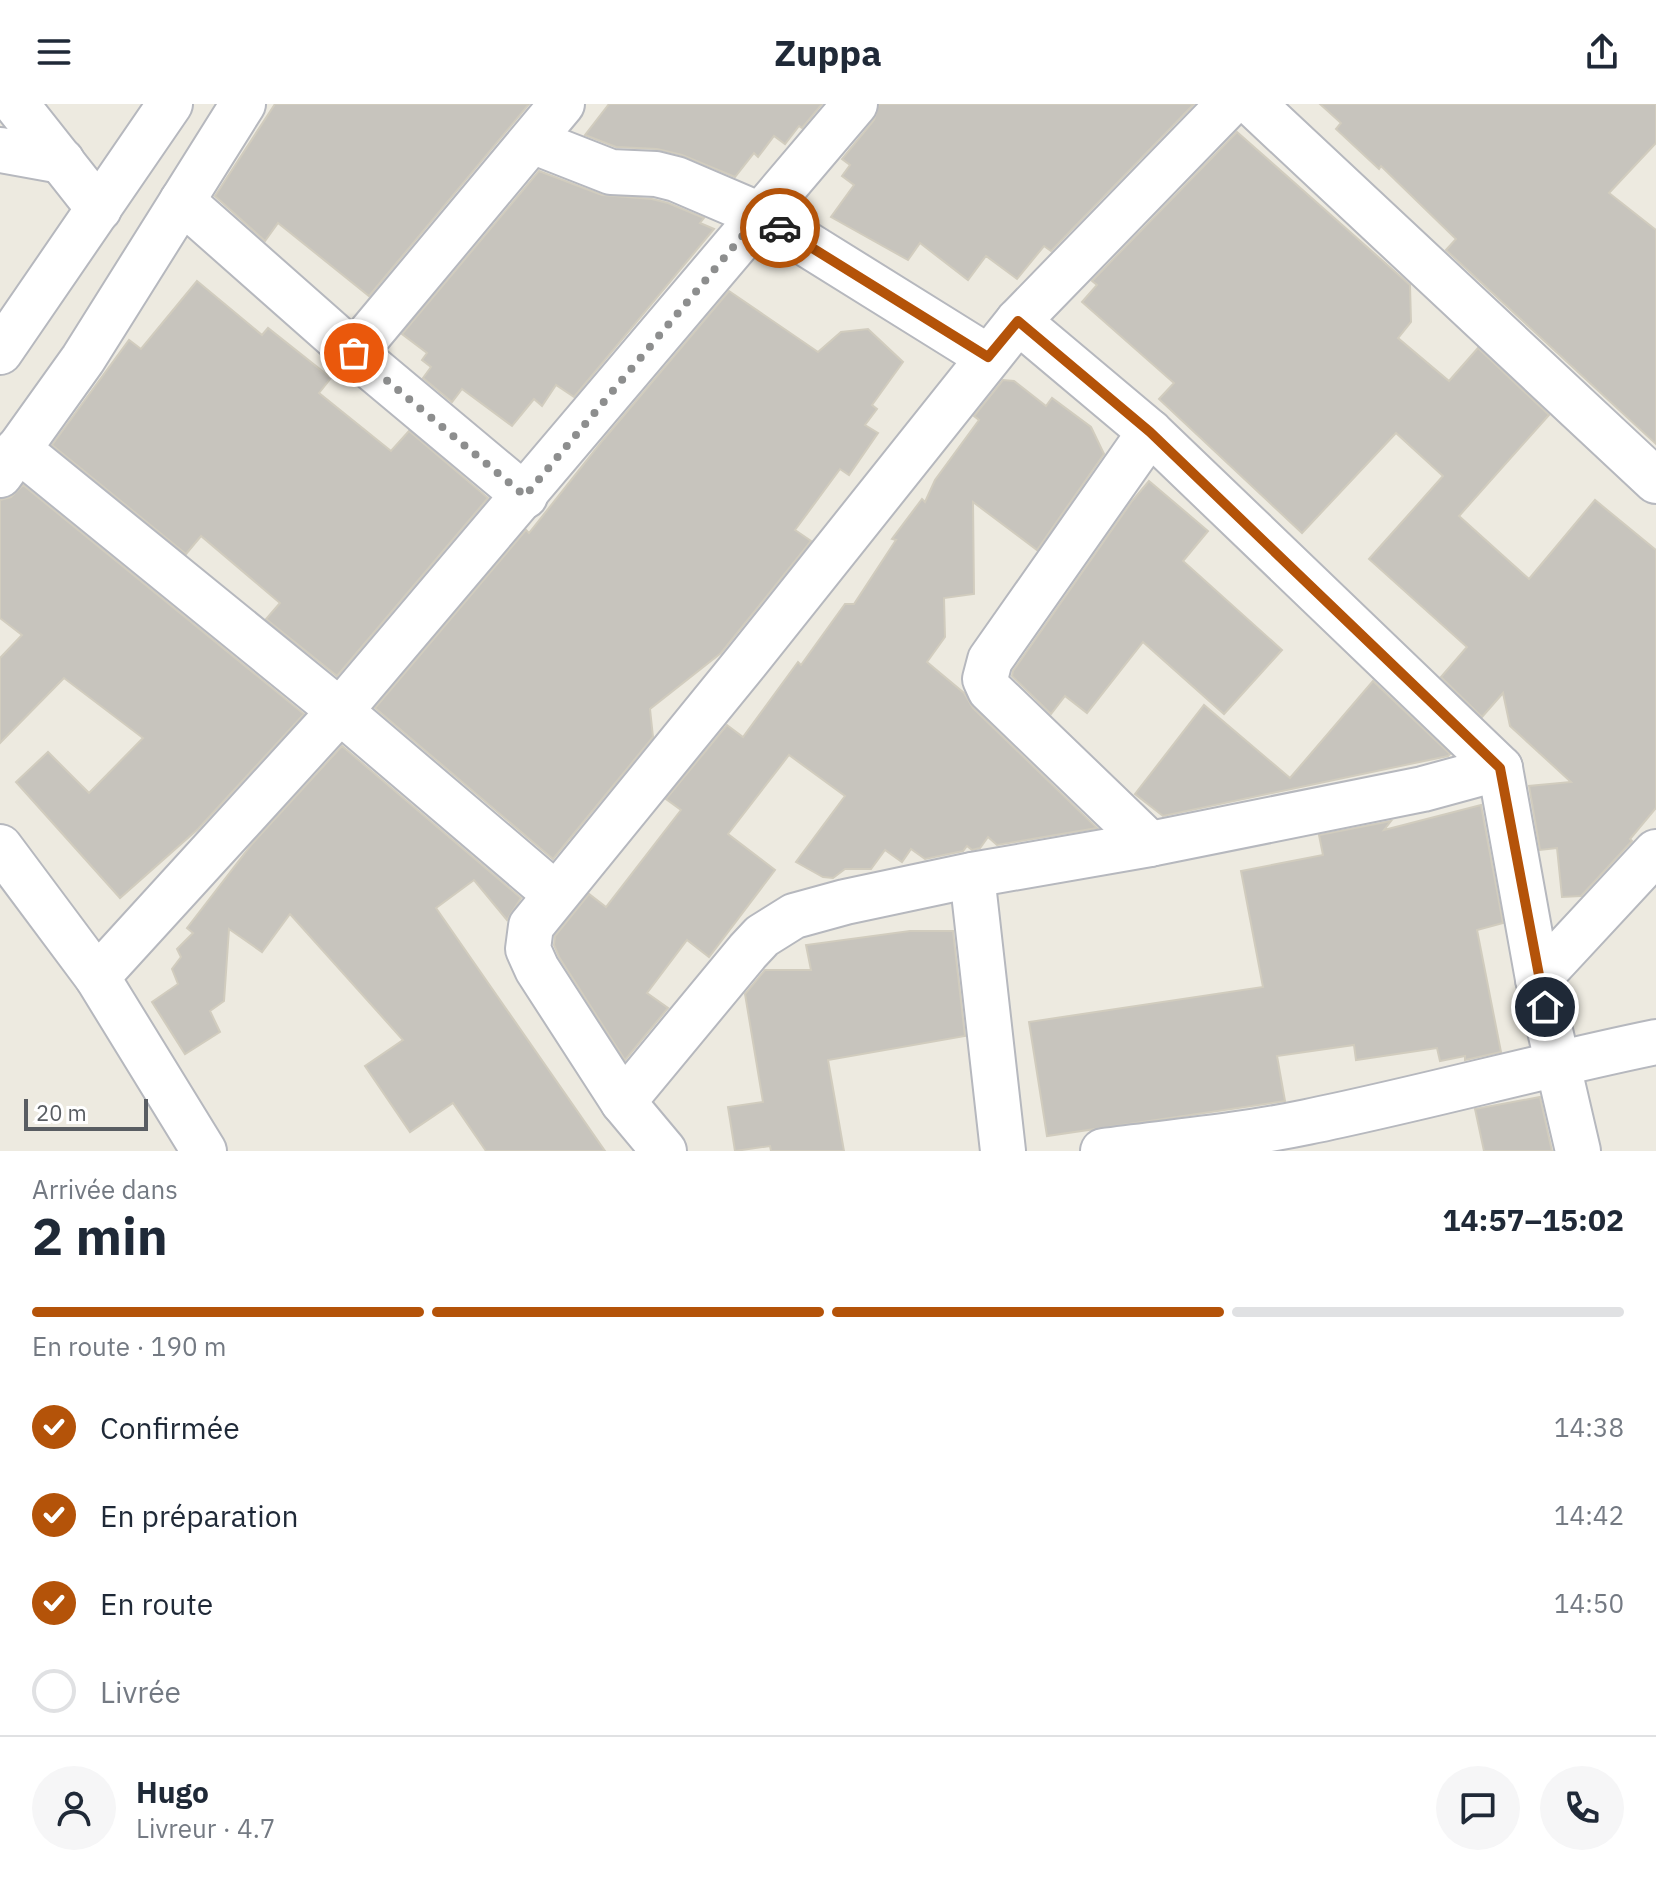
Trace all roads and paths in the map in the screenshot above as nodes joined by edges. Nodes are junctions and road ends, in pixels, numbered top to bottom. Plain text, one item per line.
1 (16, 104) edge
2 (170, 104) edge
3 (243, 104) edge
4 (562, 104) edge
5 (855, 104) edge
6 (1229, 104) edge
7 (1253, 104) edge
8 (532, 141) junction
9 (0, 150) edge
10 (62, 161) junction
11 (182, 201) junction
12 (99, 209) junction
13 (760, 215) junction
14 (1018, 321) junction
15 (0, 352) edge
16 (354, 353) junction
17 (988, 357) junction
18 (1150, 432) junction
19 (9, 462) edge
20 (1656, 481) edge
21 (525, 496) junction
22 (340, 711) junction
23 (1500, 768) junction
24 (1150, 844) junction
25 (0, 847) edge
26 (1656, 852) edge
27 (972, 875) junction
28 (555, 894) junction
29 (97, 977) junction
30 (1538, 979) junction
31 (1656, 1042) edge
32 (1558, 1062) junction
33 (623, 1102) junction
34 (204, 1151) edge
35 (664, 1151) edge
36 (1003, 1151) edge
37 (1103, 1151) edge
38 (1578, 1151) edge

1 - 10 street
2 - 12 street
3 - 11 street
4 - 8 street
5 - 13 street
6 - 14 street
7 - 20 street
8 - 13 street
8 - 16 street
9 - 10 street
10 - 12 street
11 - 16 street
11 - 19 street
12 - 15 street
13 - 17 street
13 - 21 street
14 - 17 street
14 - 18 street
16 - 21 street
17 - 28 street
18 - 23 street
18 - 24 street
19 - 22 street
21 - 22 street
22 - 28 street
22 - 29 street
23 - 24 street
23 - 30 street
24 - 27 street
25 - 29 street
26 - 30 street
27 - 33 street
27 - 36 street
28 - 33 street
29 - 34 street
30 - 32 street
31 - 32 street
32 - 37 street
32 - 38 street
33 - 35 street

